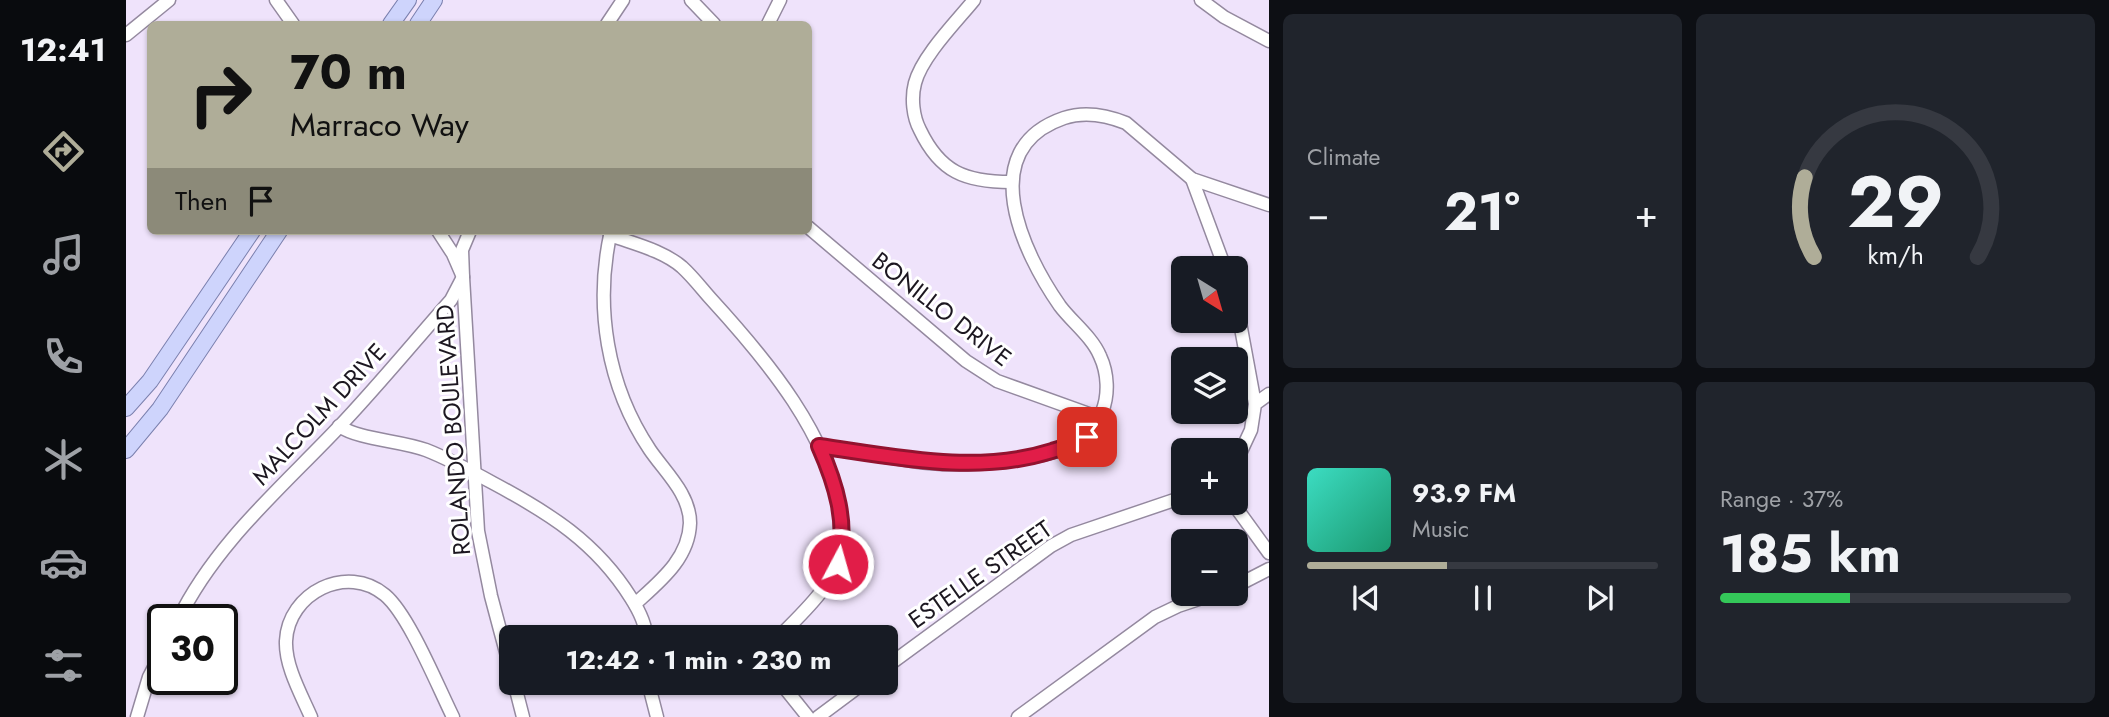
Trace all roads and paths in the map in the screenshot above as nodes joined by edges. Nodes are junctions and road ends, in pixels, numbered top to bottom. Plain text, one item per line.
1 (169, 0) edge
2 (276, 0) edge
3 (408, 0) edge
4 (434, 0) edge
5 (623, 0) edge
6 (691, 0) edge
7 (780, 0) edge
8 (974, 0) edge
9 (1201, 0) edge
10 (291, 21) edge
11 (393, 21) edge
12 (420, 21) edge
13 (609, 21) edge
14 (712, 21) edge
15 (770, 21) edge
16 (126, 35) edge
17 (1269, 41) edge
18 (1192, 179) junction
19 (1011, 182) junction
20 (1269, 205) edge
21 (812, 230) edge
22 (249, 235) edge
23 (276, 235) edge
24 (441, 235) edge
25 (468, 235) edge
26 (610, 235) edge
27 (615, 235) edge
28 (1221, 256) edge
29 (463, 277) junction
30 (1242, 333) edge
31 (1269, 394) edge
32 (1255, 404) junction
33 (126, 408) edge
34 (1100, 418) junction
35 (339, 426) junction
36 (1247, 438) edge
37 (819, 446) junction
38 (126, 450) edge
39 (473, 471) junction
40 (1171, 502) edge
41 (1241, 515) edge
42 (1269, 553) edge
43 (1269, 569) edge
44 (1248, 580) edge
45 (186, 604) edge
46 (635, 604) junction
47 (1181, 606) edge
48 (644, 625) edge
49 (790, 625) edge
50 (499, 626) edge
51 (898, 658) edge
52 (147, 684) edge
53 (517, 695) edge
54 (651, 695) edge
55 (790, 695) edge
56 (848, 695) edge
57 (137, 717) edge
58 (311, 717) edge
59 (453, 717) edge
60 (523, 717) edge
61 (657, 717) edge
62 (808, 717) edge
63 (818, 717) edge
64 (1018, 717) edge

1 - 16 street
2 - 10 street
3 - 11 main road
4 - 12 main road
5 - 13 street
6 - 14 street
7 - 15 street
8 - 19 street
9 - 17 street
18 - 19 street
18 - 20 street
18 - 28 street
19 - 34 street
21 - 34 street, BONILLO DRIVE
22 - 33 main road
23 - 38 main road
24 - 29 street, ROLANDO BOULEVARD
25 - 29 street, MALCOLM DRIVE
26 - 46 street
27 - 37 street
29 - 35 street, MALCOLM DRIVE
29 - 39 street, ROLANDO BOULEVARD
30 - 32 street
31 - 32 street
32 - 36 street
34 - 37 street
35 - 39 street
35 - 45 street, MALCOLM DRIVE
37 - 49 street
39 - 46 street
39 - 50 street, ROLANDO BOULEVARD
40 - 51 street, ESTELLE STREET
41 - 42 street
43 - 44 street
46 - 48 street
47 - 64 street
52 - 57 street
53 - 60 street
54 - 61 street
55 - 62 street
56 - 63 street
58 - 59 street

